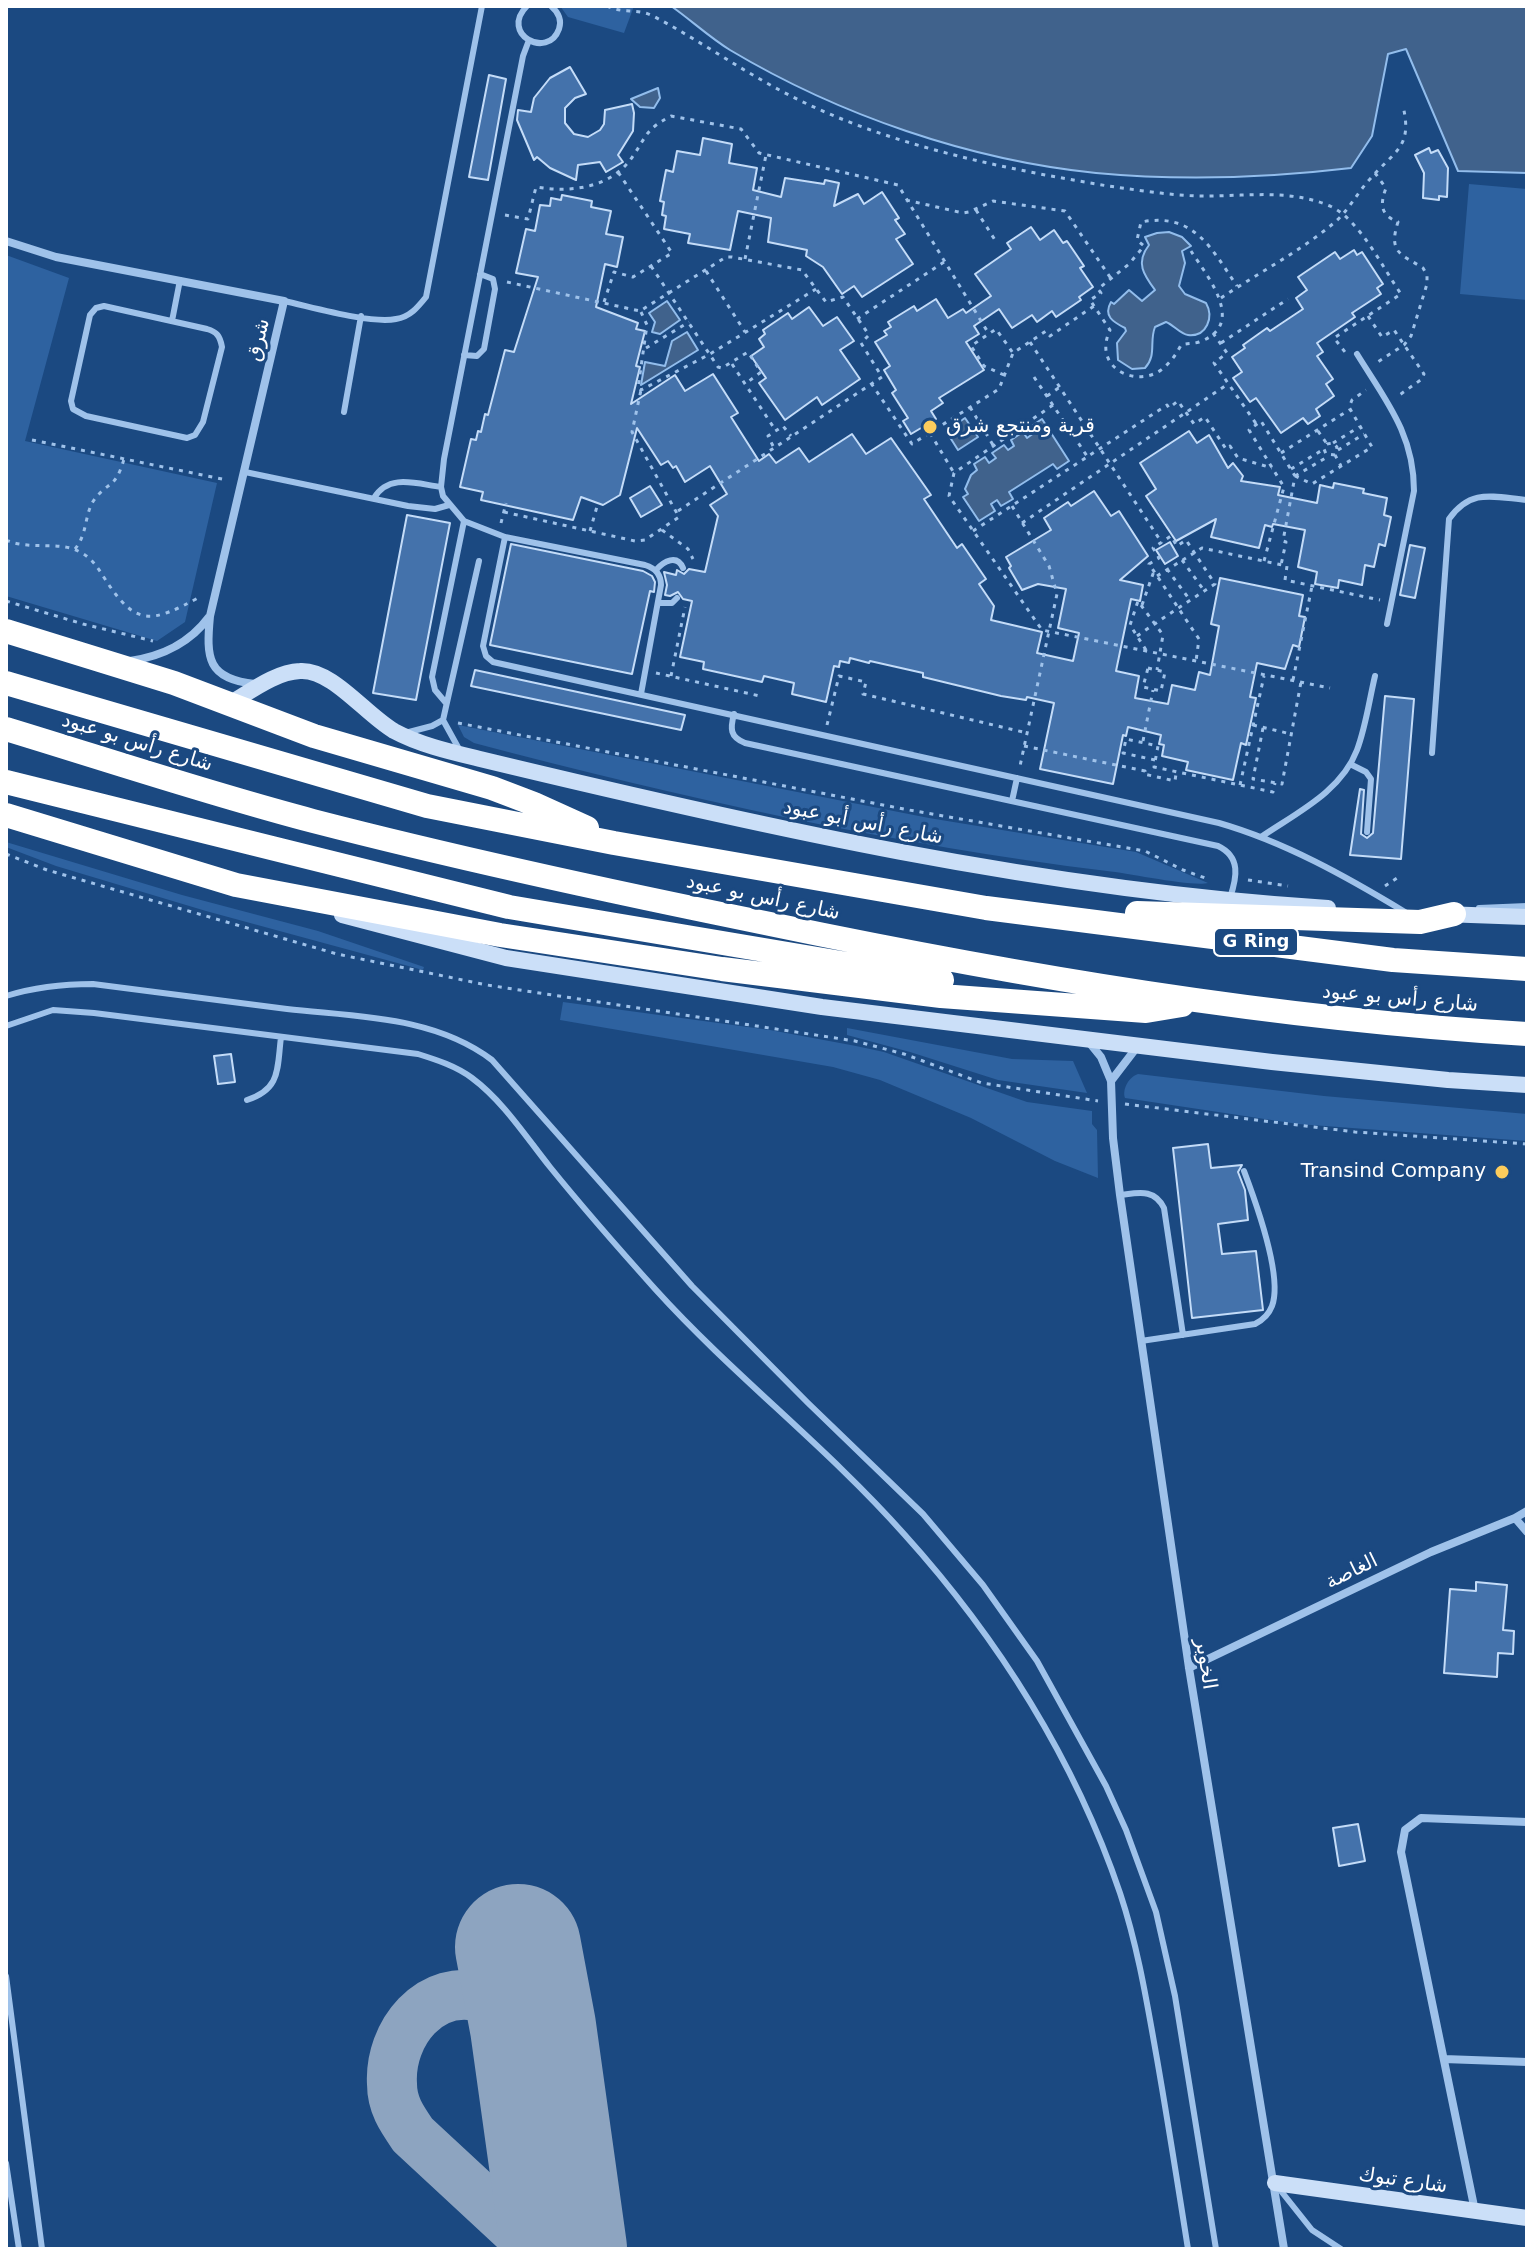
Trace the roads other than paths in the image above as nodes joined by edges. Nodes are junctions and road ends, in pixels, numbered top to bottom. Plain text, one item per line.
1 (482, 6) edge
2 (527, 6) edge
3 (551, 6) edge
4 (529, 40) junction
5 (6, 241) edge
6 (480, 274) junction
7 (180, 280) junction
8 (284, 301) junction
9 (361, 316) junction
10 (172, 321) junction
11 (1357, 354) road end
12 (464, 355) junction
13 (344, 412) dead end
14 (245, 472) junction
15 (441, 487) junction
16 (374, 498) junction
17 (1527, 500) edge
18 (449, 505) junction
19 (464, 521) junction
20 (502, 536) junction
21 (479, 561) dead end
22 (683, 568) dead end
23 (656, 570) junction
24 (677, 598) dead end
25 (658, 603) junction
26 (210, 616) junction
27 (1387, 624) dead end
28 (12, 631) edge
29 (117, 664) junction
30 (1375, 676) dead end
31 (6, 683) edge
32 (263, 685) junction
33 (641, 694) junction
34 (446, 703) junction
35 (229, 704) junction
36 (734, 714) junction
37 (443, 720) junction
38 (6, 729) edge
39 (396, 732) junction
40 (1432, 753) dead end
41 (467, 756) junction
42 (1350, 764) junction
43 (1017, 778) junction
44 (6, 782) edge
45 (1012, 801) junction
46 (6, 815) edge
47 (1367, 832) dead end
48 (1261, 837) junction
49 (614, 843) junction
50 (236, 885) junction
51 (1230, 898) junction
52 (1527, 906) edge
53 (986, 908) junction
54 (1405, 912) junction
55 (1454, 914) junction
56 (1527, 917) edge
57 (1527, 969) edge
58 (6, 996) edge
59 (1204, 1002) junction
60 (1105, 1006) junction
61 (6, 1026) edge
62 (1527, 1034) edge
63 (281, 1037) junction
64 (1085, 1037) junction
65 (1139, 1044) junction
66 (1111, 1081) junction
67 (1527, 1085) edge
68 (247, 1100) dead end
69 (1244, 1171) dead end
70 (1120, 1195) junction
71 (1183, 1335) junction
72 (1141, 1341) junction
73 (1527, 1511) edge
74 (1515, 1518) junction
75 (1527, 1532) edge
76 (1189, 1668) junction
77 (1527, 1822) edge
78 (6, 1976) edge
79 (1444, 2059) junction
80 (1527, 2062) edge
81 (6, 2163) edge
82 (1275, 2183) junction
83 (1475, 2211) junction
84 (1527, 2218) edge
85 (19, 2249) edge
86 (42, 2249) edge
87 (1188, 2249) edge
88 (1216, 2249) edge
89 (1284, 2249) edge
90 (1341, 2249) edge

1 - 9 lane
2 - 4 lane
3 - 4 lane
4 - 6 lane
5 - 7 street, شرق
6 - 12 lane
6 - 12 lane
7 - 8 street, شرق
7 - 10 lane
8 - 9 lane
8 - 14 street, شرق
9 - 13 lane
10 - 10 lane
11 - 27 lane
12 - 15 lane
14 - 16 lane
14 - 26 street, شرق
15 - 16 lane
15 - 18 lane
16 - 18 lane
17 - 40 lane
18 - 19 lane
19 - 20 lane
19 - 34 lane
20 - 23 lane
20 - 33 lane
21 - 34 lane
22 - 23 lane
23 - 25 lane
24 - 25 lane
25 - 33 lane
26 - 29 street
26 - 32 street, شرق
28 - 29 highway
29 - 35 highway
30 - 42 lane
31 - 49 highway, شارع رأس بو عبود
32 - 35 street, شارع رأس أبو عبود
32 - 39 street, شارع رأس أبو عبود
33 - 36 lane
34 - 37 lane
35 - 49 highway
36 - 43 lane
36 - 45 lane
37 - 39 lane
37 - 41 lane
38 - 59 highway, شارع رأس بو عبود
39 - 41 street, شارع رأس أبو عبود
41 - 51 street, شارع رأس أبو عبود
42 - 47 lane
42 - 48 lane
43 - 45 lane
43 - 48 lane
44 - 60 highway
45 - 51 lane
46 - 50 highway
48 - 54 lane
49 - 53 highway, شارع رأس بو عبود / G Ring
50 - 60 highway
50 - 64 street
51 - 54 street, شارع رأس أبو عبود
52 - 55 lane
53 - 55 highway
53 - 57 highway, شارع رأس بو عبود / G Ring
54 - 55 street, شارع رأس أبو عبود
55 - 56 street, شارع رأس أبو عبود
58 - 88 lane
59 - 60 highway
59 - 62 highway, شارع رأس بو عبود
61 - 63 lane
63 - 68 lane
63 - 87 lane
64 - 65 street
64 - 66 street
65 - 66 street
65 - 67 street
66 - 70 street, الخوير
69 - 71 lane
70 - 71 lane
70 - 72 street, الخوير
71 - 72 lane
72 - 76 street, الخوير
73 - 74 street, الغاصة
74 - 75 street
74 - 76 street, الغاصة
76 - 82 street, الخوير
77 - 79 street
78 - 86 lane
79 - 80 street
79 - 83 street
81 - 85 lane
82 - 83 street, شارع تبوك
82 - 89 street, الخوير
82 - 90 lane
83 - 84 street, شارع تبوك

